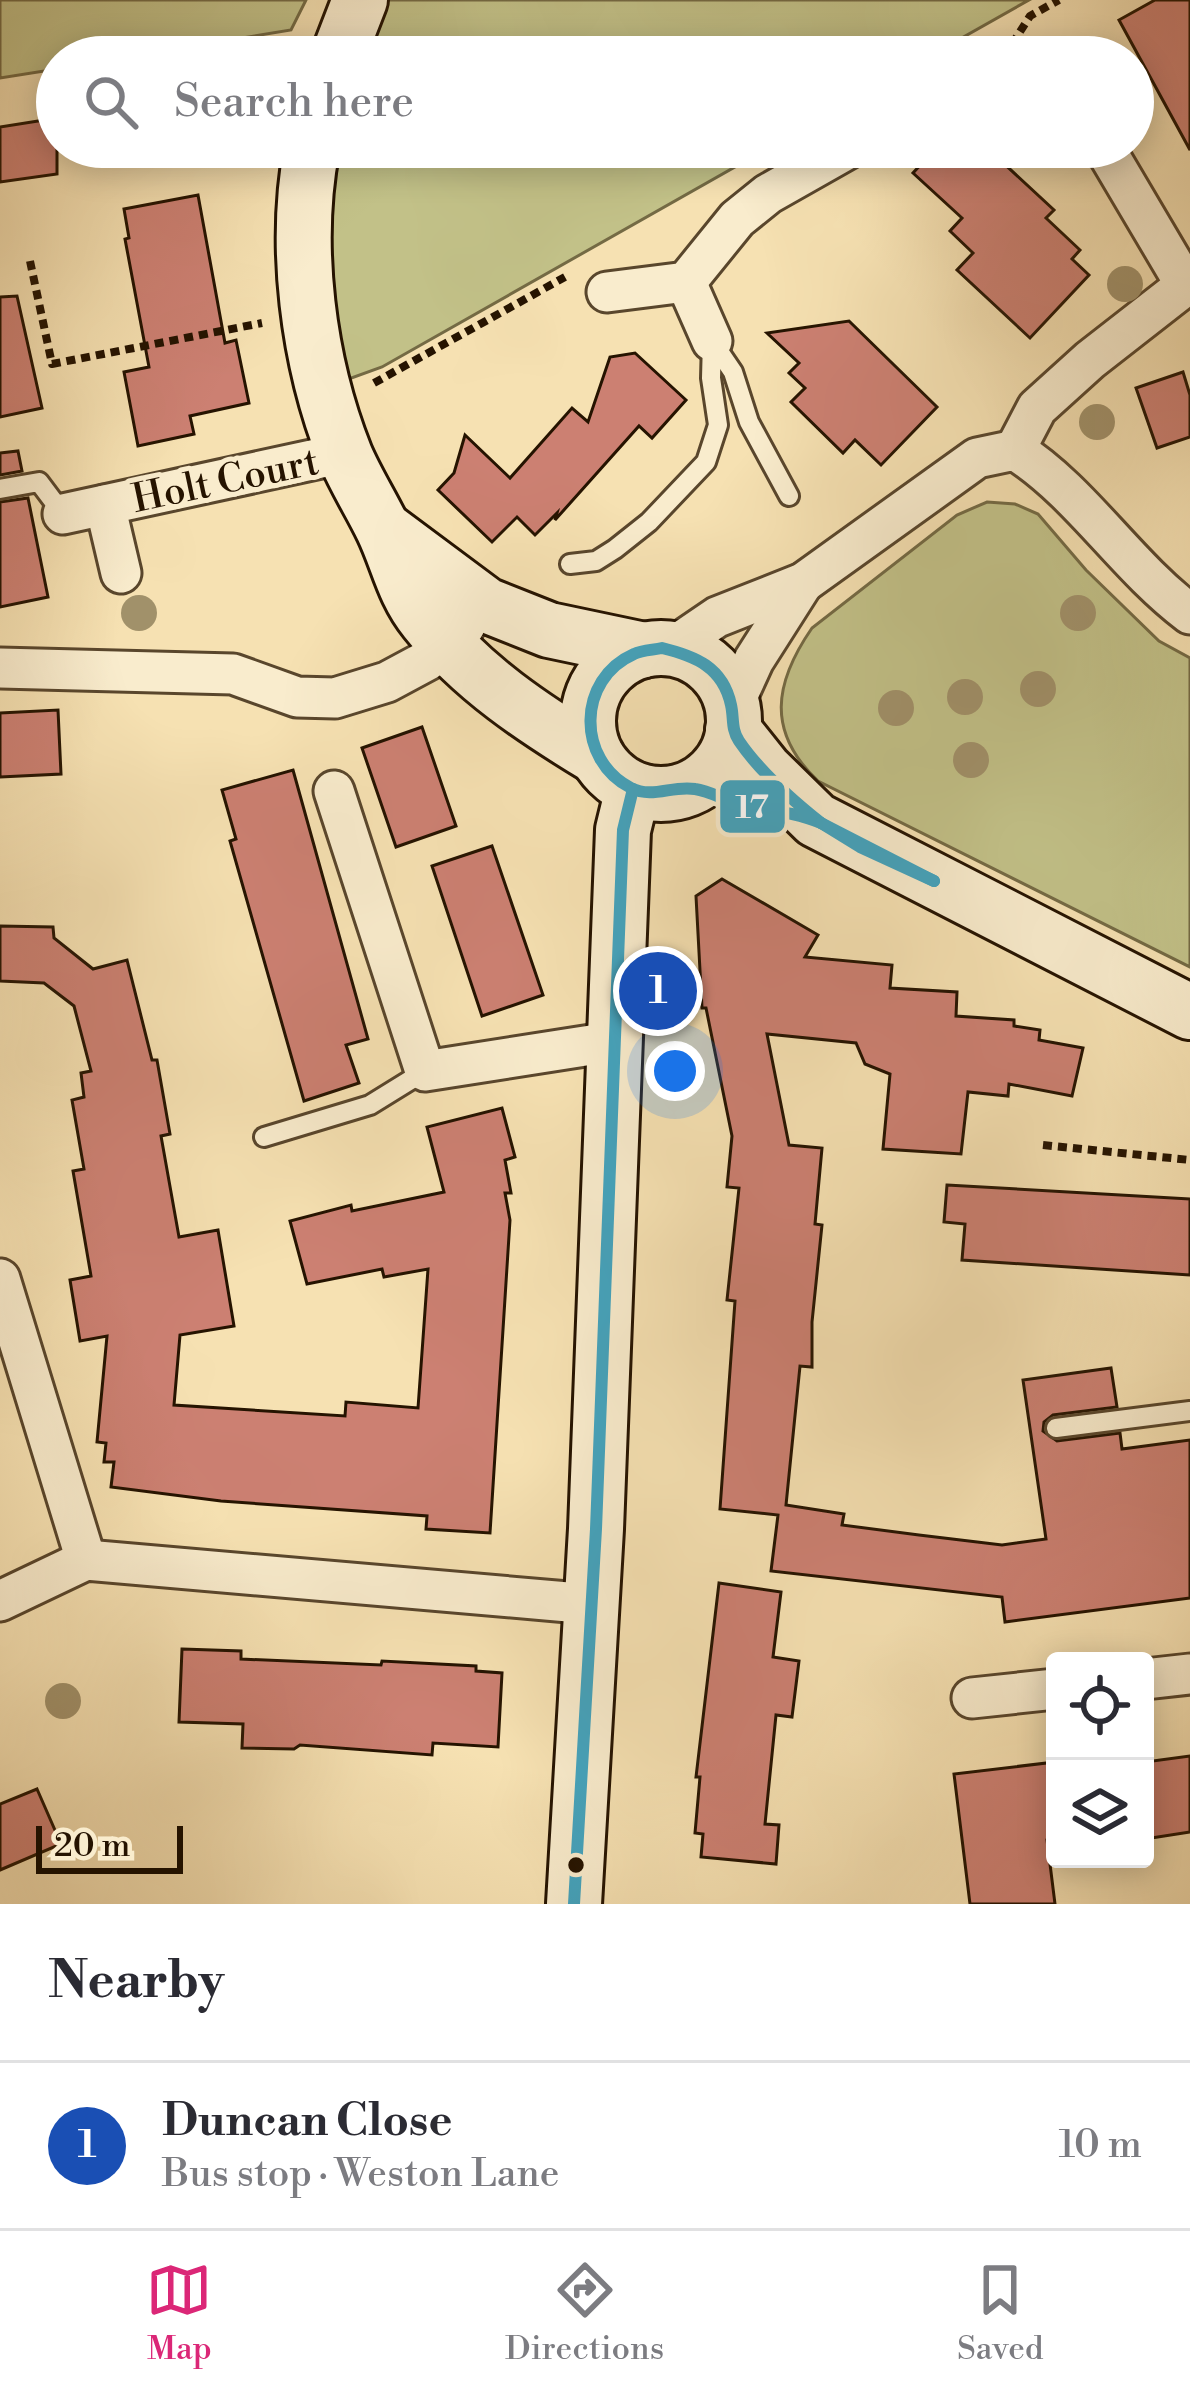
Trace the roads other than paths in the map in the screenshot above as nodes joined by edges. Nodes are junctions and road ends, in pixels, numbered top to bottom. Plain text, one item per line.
1 (360, 0) edge
2 (346, 36) edge
3 (310, 168) edge
4 (814, 168) edge
5 (1117, 168) edge
6 (686, 282) junction
7 (1188, 283) edge
8 (607, 292) road end
9 (712, 341) junction
10 (337, 430) junction
11 (1015, 449) junction
12 (0, 489) edge
13 (789, 496) dead end
14 (105, 505) junction
15 (63, 514) joint
16 (384, 530) junction
17 (570, 564) dead end
18 (121, 573) dead end
19 (803, 583) junction
20 (486, 605) junction
21 (1190, 614) edge
22 (446, 644) junction
23 (657, 650) junction
24 (0, 668) edge
25 (732, 719) junction
26 (615, 773) junction
27 (692, 788) junction
28 (334, 791) dead end
29 (816, 820) junction
30 (1190, 1012) edge
31 (617, 1041) junction
32 (425, 1071) junction
33 (264, 1137) dead end
34 (0, 1279) edge
35 (1190, 1412) edge
36 (1056, 1428) dead end
37 (86, 1560) junction
38 (0, 1601) edge
39 (591, 1604) junction
40 (1190, 1674) edge
41 (1154, 1678) edge
42 (1046, 1690) edge
43 (972, 1698) dead end
44 (574, 1904) edge

1 - 2 street
3 - 10 street
4 - 6 street
5 - 7 street
6 - 8 street
6 - 9 street
7 - 11 street
9 - 13 lane
9 - 17 lane
10 - 14 street, Holt Court
10 - 16 street
11 - 19 street
11 - 21 street
12 - 15 lane, Holt Court
14 - 15 street, Holt Court
14 - 18 street, Holt Court
16 - 20 street
16 - 22 street
19 - 23 street
19 - 25 street
20 - 22 street
20 - 23 street
22 - 24 street
22 - 26 street
23 - 25 street
23 - 26 street
25 - 27 street
25 - 29 street
26 - 27 street
26 - 31 street
27 - 29 street
28 - 32 street
29 - 30 street
31 - 32 street
31 - 39 street
32 - 33 lane
34 - 37 street
35 - 36 lane
37 - 38 street
37 - 39 street
39 - 44 street
40 - 41 street
42 - 43 street

